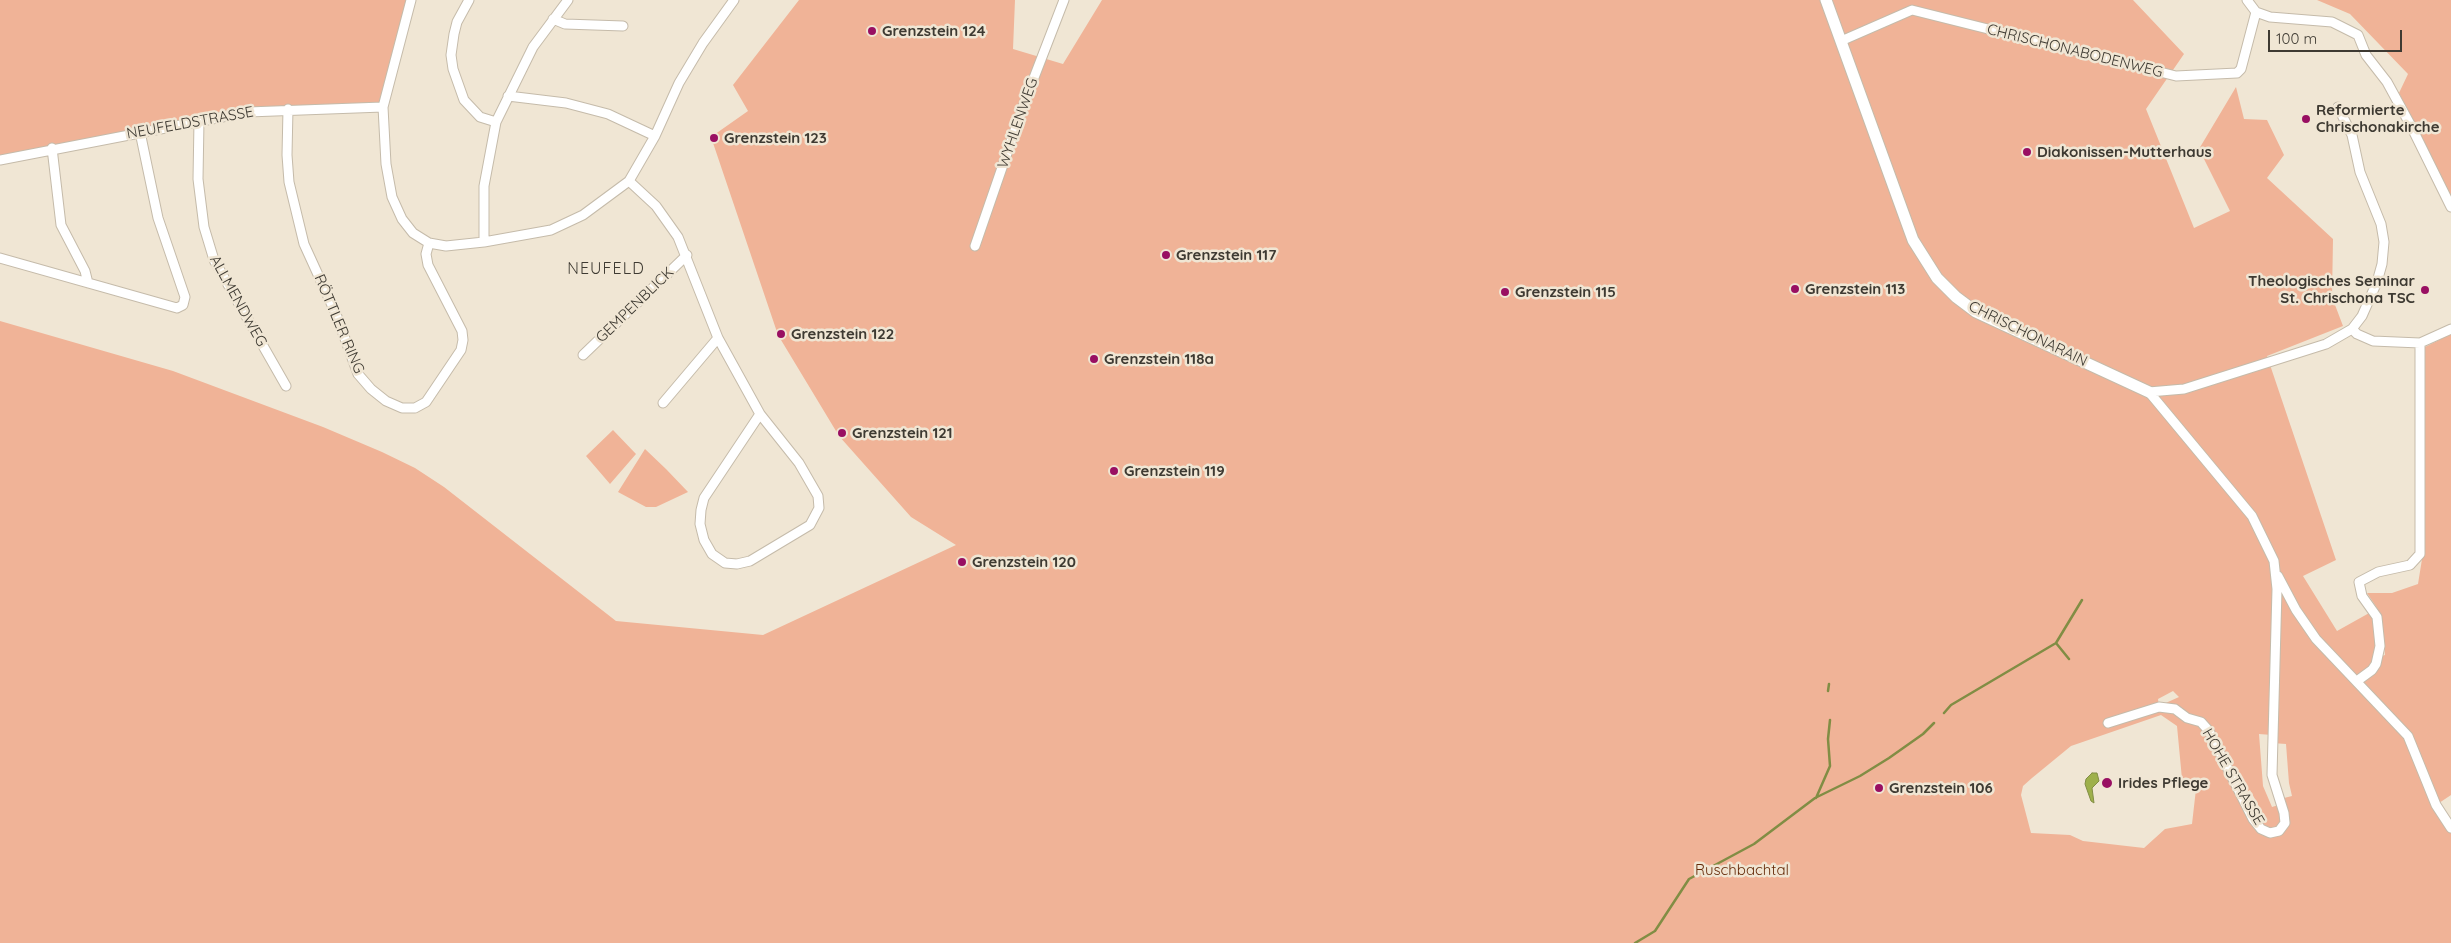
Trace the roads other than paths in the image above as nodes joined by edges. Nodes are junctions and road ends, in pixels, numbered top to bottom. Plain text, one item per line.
1 (411, 0) edge
2 (470, 0) edge
3 (568, 0) edge
4 (734, 0) edge
5 (1064, 0) edge
6 (1826, 0) edge
7 (2247, 0) edge
8 (2256, 12) junction
9 (553, 19) junction
10 (623, 26) dead end
11 (1841, 41) junction
12 (508, 96) junction
13 (383, 107) junction
14 (2338, 107) dead end
15 (288, 109) junction
16 (199, 121) junction
17 (496, 122) junction
18 (140, 132) junction
19 (656, 136) junction
20 (52, 148) junction
21 (0, 160) edge
22 (629, 181) junction
23 (2451, 208) edge
24 (484, 242) junction
25 (429, 243) junction
26 (975, 246) dead end
27 (686, 255) junction
28 (0, 258) edge
29 (88, 283) junction
30 (2352, 329) junction
31 (2451, 329) edge
32 (718, 338) junction
33 (2420, 343) junction
34 (583, 355) dead end
35 (286, 386) dead end
36 (2148, 392) junction
37 (663, 403) dead end
38 (760, 414) junction
39 (2276, 572) junction
40 (2357, 681) junction
41 (2108, 723) dead end
42 (2451, 828) edge

1 - 13 street
2 - 17 street
3 - 9 street
4 - 19 street
5 - 26 street, WYHLENWEG
6 - 11 street, CHRISCHONARAIN
7 - 8 street
8 - 11 street, CHRISCHONABODENWEG
8 - 23 street
9 - 10 street
9 - 12 street
11 - 36 street, CHRISCHONARAIN
12 - 17 street
12 - 19 street
13 - 15 street, NEUFELDSTRASSE
13 - 25 street
14 - 30 street
15 - 16 street, NEUFELDSTRASSE
15 - 25 street, RÖTTLER RING
16 - 18 street, NEUFELDSTRASSE
16 - 35 street, ALLMENDWEG
17 - 24 street
18 - 20 street, NEUFELDSTRASSE
18 - 29 street
19 - 22 street
20 - 21 street, NEUFELDSTRASSE
20 - 29 street
22 - 24 street
22 - 27 street
24 - 25 street
27 - 32 street
27 - 34 street, GEMPENBLICK
28 - 29 street
30 - 33 street
30 - 36 street
31 - 33 street
32 - 37 street
32 - 38 street
33 - 40 street
36 - 39 street, HOHE STRASSE
38 - 38 street
39 - 40 street, HOHE STRASSE
39 - 41 street, HOHE STRASSE
40 - 42 street, HOHE STRASSE

